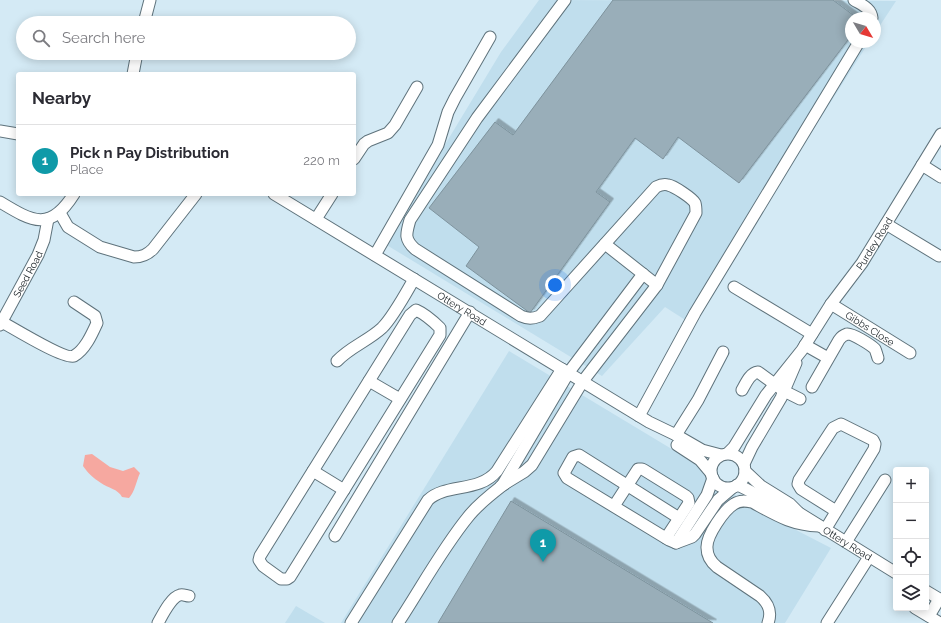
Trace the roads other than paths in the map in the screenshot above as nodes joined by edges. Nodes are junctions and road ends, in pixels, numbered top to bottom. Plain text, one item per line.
1 (150, 0) edge
2 (565, 0) edge
3 (854, 0) edge
4 (871, 12) edge
5 (146, 16) edge
6 (490, 37) dead end
7 (855, 48) edge
8 (136, 60) edge
9 (133, 72) edge
10 (417, 87) dead end
11 (0, 131) edge
12 (16, 134) edge
13 (941, 134) edge
14 (356, 156) edge
15 (922, 166) junction
16 (941, 176) edge
17 (73, 196) edge
18 (194, 196) edge
19 (277, 196) edge
20 (331, 196) edge
21 (0, 202) edge
22 (60, 213) junction
23 (48, 219) junction
24 (316, 219) junction
25 (886, 224) junction
26 (605, 244) junction
27 (376, 255) junction
28 (939, 256) dead end
29 (643, 274) junction
30 (414, 279) junction
31 (657, 285) junction
32 (734, 287) dead end
33 (74, 302) dead end
34 (830, 304) junction
35 (470, 312) junction
36 (1, 323) edge
37 (812, 334) junction
38 (804, 347) junction
39 (723, 352) dead end
40 (910, 353) dead end
41 (428, 354) junction
42 (445, 354) junction
43 (828, 358) junction
44 (878, 358) dead end
45 (337, 361) dead end
46 (566, 370) junction
47 (581, 380) junction
48 (368, 381) junction
49 (775, 384) junction
50 (812, 387) dead end
51 (742, 390) dead end
52 (784, 391) junction
53 (400, 398) junction
54 (800, 399) dead end
55 (639, 416) junction
56 (649, 422) junction
57 (676, 434) junction
58 (725, 454) junction
59 (745, 468) junction
60 (313, 471) junction
61 (712, 476) junction
62 (884, 480) dead end
63 (502, 486) junction
64 (627, 486) junction
65 (734, 487) junction
66 (344, 490) junction
67 (614, 506) junction
68 (836, 511) junction
69 (798, 514) junction
70 (679, 518) junction
71 (822, 528) junction
72 (335, 536) dead end
73 (671, 540) junction
74 (846, 542) junction
75 (869, 557) junction
76 (893, 571) edge
77 (929, 593) edge
78 (189, 596) dead end
79 (940, 599) edge
80 (920, 611) edge
81 (929, 616) junction
82 (158, 623) edge
83 (351, 623) edge
84 (398, 623) edge
85 (768, 623) edge
86 (827, 623) edge
87 (940, 623) edge

1 - 5 street
2 - 26 street
3 - 4 street
6 - 27 street
7 - 55 street
8 - 9 street
10 - 14 street
11 - 12 street
13 - 15 street, Purdey Road
15 - 16 street
15 - 25 street, Purdey Road
17 - 22 street
18 - 22 street
19 - 24 street, Ottery Road
20 - 24 street
21 - 23 street
22 - 23 street
23 - 36 street, Seed Road
24 - 27 street, Ottery Road
25 - 28 street
25 - 34 street, Purdey Road
26 - 29 street
26 - 31 street
27 - 30 street, Ottery Road
29 - 31 street
29 - 46 street
30 - 35 street, Ottery Road
30 - 45 street
31 - 47 street
32 - 37 street
33 - 36 street
34 - 37 street, Purdey Road
34 - 40 street, Gibbs Close
35 - 42 street
35 - 46 street, Ottery Road
37 - 38 street, Purdey Road
38 - 43 street
38 - 49 street, Purdey Road
38 - 52 street, Purdey Road
39 - 57 street
41 - 42 street
41 - 48 street
41 - 53 street
42 - 72 street
43 - 44 street
43 - 50 street
46 - 47 street, Ottery Road
46 - 63 street
46 - 83 street
47 - 55 street, Ottery Road
47 - 63 street
48 - 53 street
48 - 60 street
49 - 51 street
49 - 52 street
49 - 58 street, Purdey Road
52 - 54 street
52 - 59 street, Purdey Road
53 - 66 street
55 - 56 street, Ottery Road
56 - 57 street, Ottery Road
56 - 61 street, Ottery Road
57 - 58 street, Ottery Road
58 - 59 street
58 - 61 street
59 - 65 street
59 - 69 street, Ottery Road
60 - 66 street
60 - 66 street
61 - 65 street
61 - 73 street
62 - 74 street
63 - 84 street
64 - 67 street
64 - 67 street
64 - 70 street
64 - 70 street
65 - 69 street, Ottery Road
65 - 73 street
67 - 73 street
68 - 68 street
68 - 71 street
69 - 71 street, Ottery Road
70 - 73 street
71 - 74 street, Ottery Road
71 - 85 street
74 - 75 street, Ottery Road
75 - 76 street, Ottery Road
75 - 86 street
77 - 79 street
78 - 82 street
79 - 81 street
80 - 81 street
81 - 87 street

